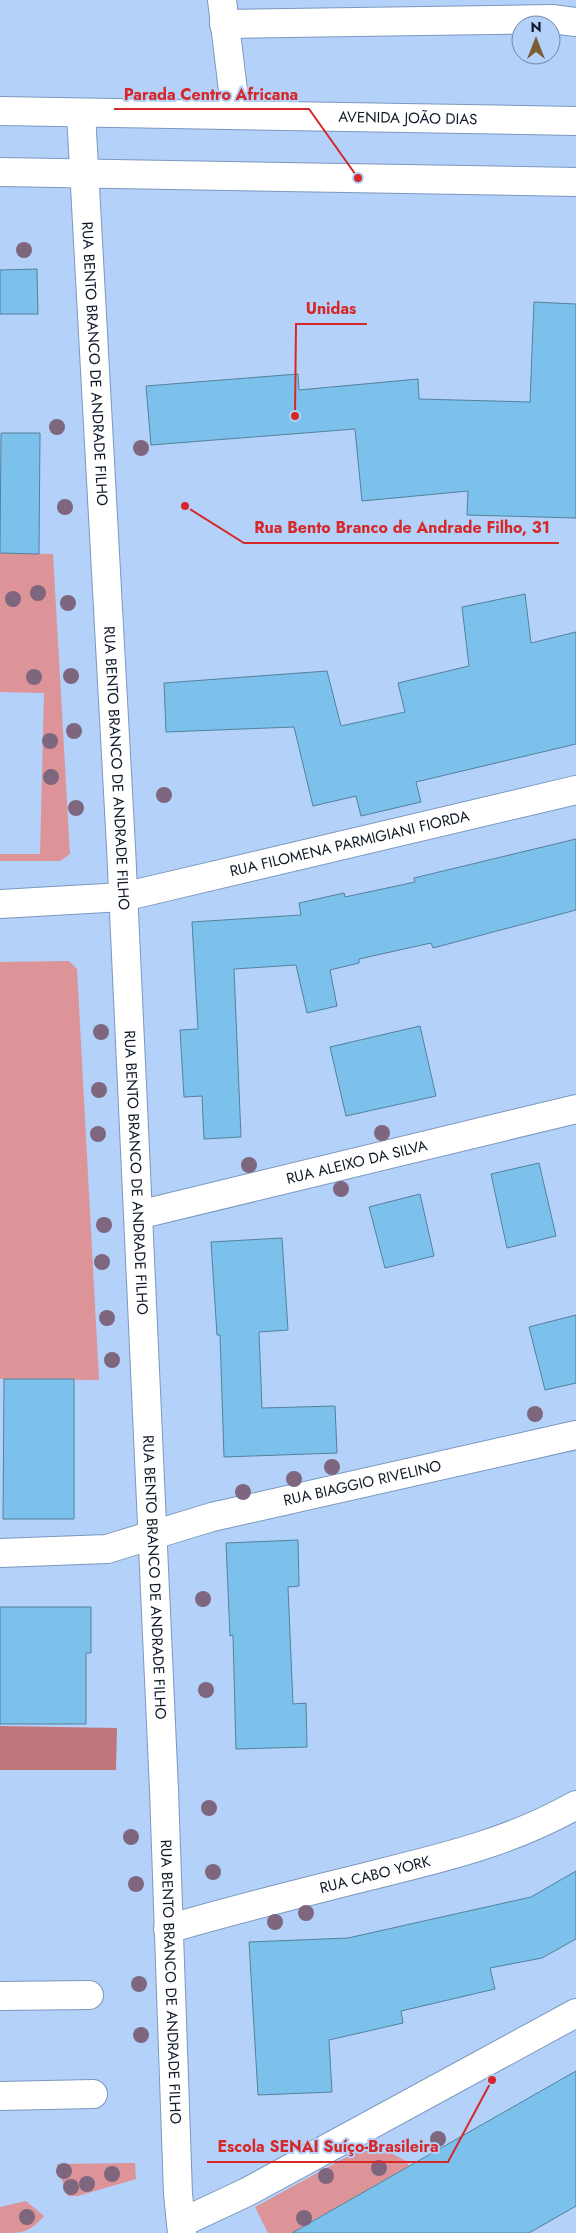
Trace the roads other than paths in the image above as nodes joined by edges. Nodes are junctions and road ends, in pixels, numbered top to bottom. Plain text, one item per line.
1 (223, 12) edge
2 (576, 22) edge
3 (0, 111) edge
4 (81, 113) junction
5 (236, 115) junction
6 (576, 120) edge
7 (0, 172) edge
8 (83, 174) junction
9 (576, 182) edge
10 (576, 790) edge
11 (123, 897) junction
12 (0, 904) edge
13 (576, 1109) edge
14 (138, 1215) junction
15 (576, 1435) edge
16 (151, 1537) junction
17 (0, 1553) edge
18 (576, 1805) edge
19 (168, 1929) junction
20 (89, 1995) dead end
21 (0, 1996) edge
22 (576, 2013) edge
23 (93, 2094) dead end
24 (0, 2096) edge
25 (182, 2228) edge

1 - 2 street
1 - 5 street
3 - 4 street, AVENIDA JOÃO DIAS
4 - 5 street, AVENIDA JOÃO DIAS
4 - 8 street, RUA BENTO BRANCO DE ANDRADE FILHO
5 - 6 street, AVENIDA JOÃO DIAS
7 - 8 street
8 - 9 street
8 - 11 street, RUA BENTO BRANCO DE ANDRADE FILHO
10 - 11 street, RUA FILOMENA PARMIGIANI FIORDA
11 - 12 street, RUA FILOMENA PARMIGIANI FIORDA
11 - 14 street, RUA BENTO BRANCO DE ANDRADE FILHO
13 - 14 street, RUA ALEIXO DA SILVA
14 - 16 street, RUA BENTO BRANCO DE ANDRADE FILHO
15 - 16 street, RUA BIAGGIO RIVELINO
16 - 17 street, RUA BIAGGIO RIVELINO
16 - 19 street, RUA BENTO BRANCO DE ANDRADE FILHO
18 - 19 street, RUA CABO YORK
19 - 25 street, RUA BENTO BRANCO DE ANDRADE FILHO
20 - 21 street
22 - 25 street
23 - 24 street

